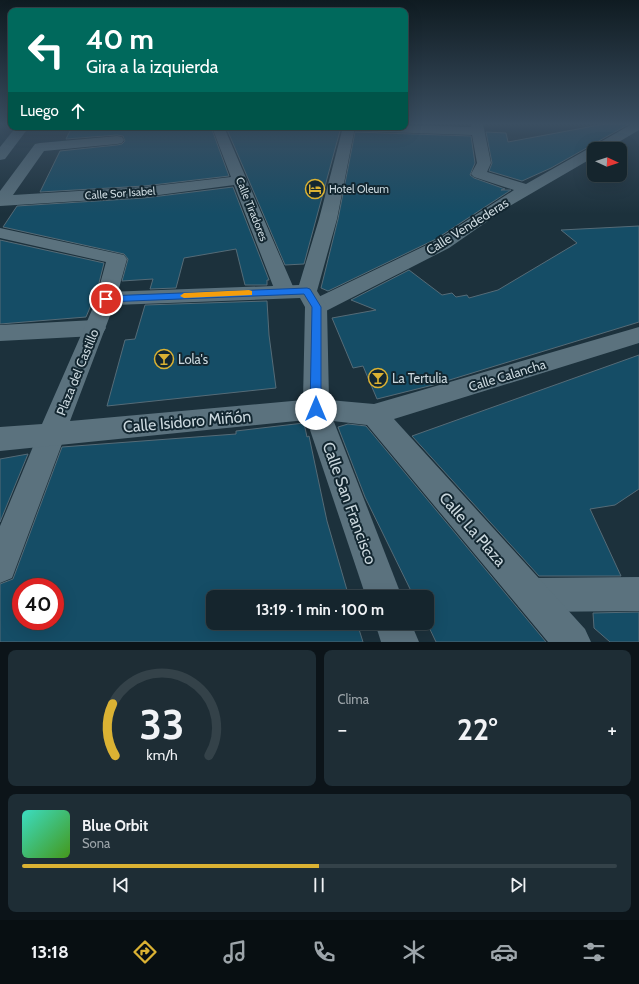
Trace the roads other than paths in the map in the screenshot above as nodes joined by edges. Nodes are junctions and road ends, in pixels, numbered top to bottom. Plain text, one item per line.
1 (34, 154) edge
2 (229, 154) edge
3 (343, 154) edge
4 (482, 154) edge
5 (587, 155) edge
6 (240, 180) junction
7 (527, 189) junction
8 (0, 201) edge
9 (0, 234) edge
10 (303, 296) junction
11 (106, 299) junction
12 (95, 328) junction
13 (0, 333) edge
14 (639, 334) edge
15 (316, 409) junction
16 (374, 415) junction
17 (52, 433) junction
18 (0, 439) edge
19 (0, 566) edge
20 (381, 590) edge
21 (639, 594) edge
22 (531, 595) junction
23 (396, 630) edge
24 (400, 642) edge
25 (572, 642) edge

1 - 8 street
2 - 6 street, Calle Tiradores
3 - 10 street
4 - 7 street
5 - 7 street, Calle Vendederas
6 - 8 street, Calle Sor Isabel
6 - 10 street, Calle Tiradores
7 - 10 street, Calle Vendederas
9 - 11 street, Plaza del Castillo
10 - 11 street
10 - 15 street, Calle San Francisco
11 - 12 street, Plaza del Castillo
12 - 13 street
12 - 17 street, Plaza del Castillo
14 - 16 street, Calle Calancha
15 - 16 street, Calle Isidoro Miñón
15 - 17 street, Calle Isidoro Miñón
15 - 20 street, Calle San Francisco
16 - 22 street, Calle La Plaza
17 - 18 street, Calle Isidoro Miñón
17 - 19 street, Plaza del Castillo
21 - 22 street
22 - 25 street, Calle La Plaza
23 - 24 street

